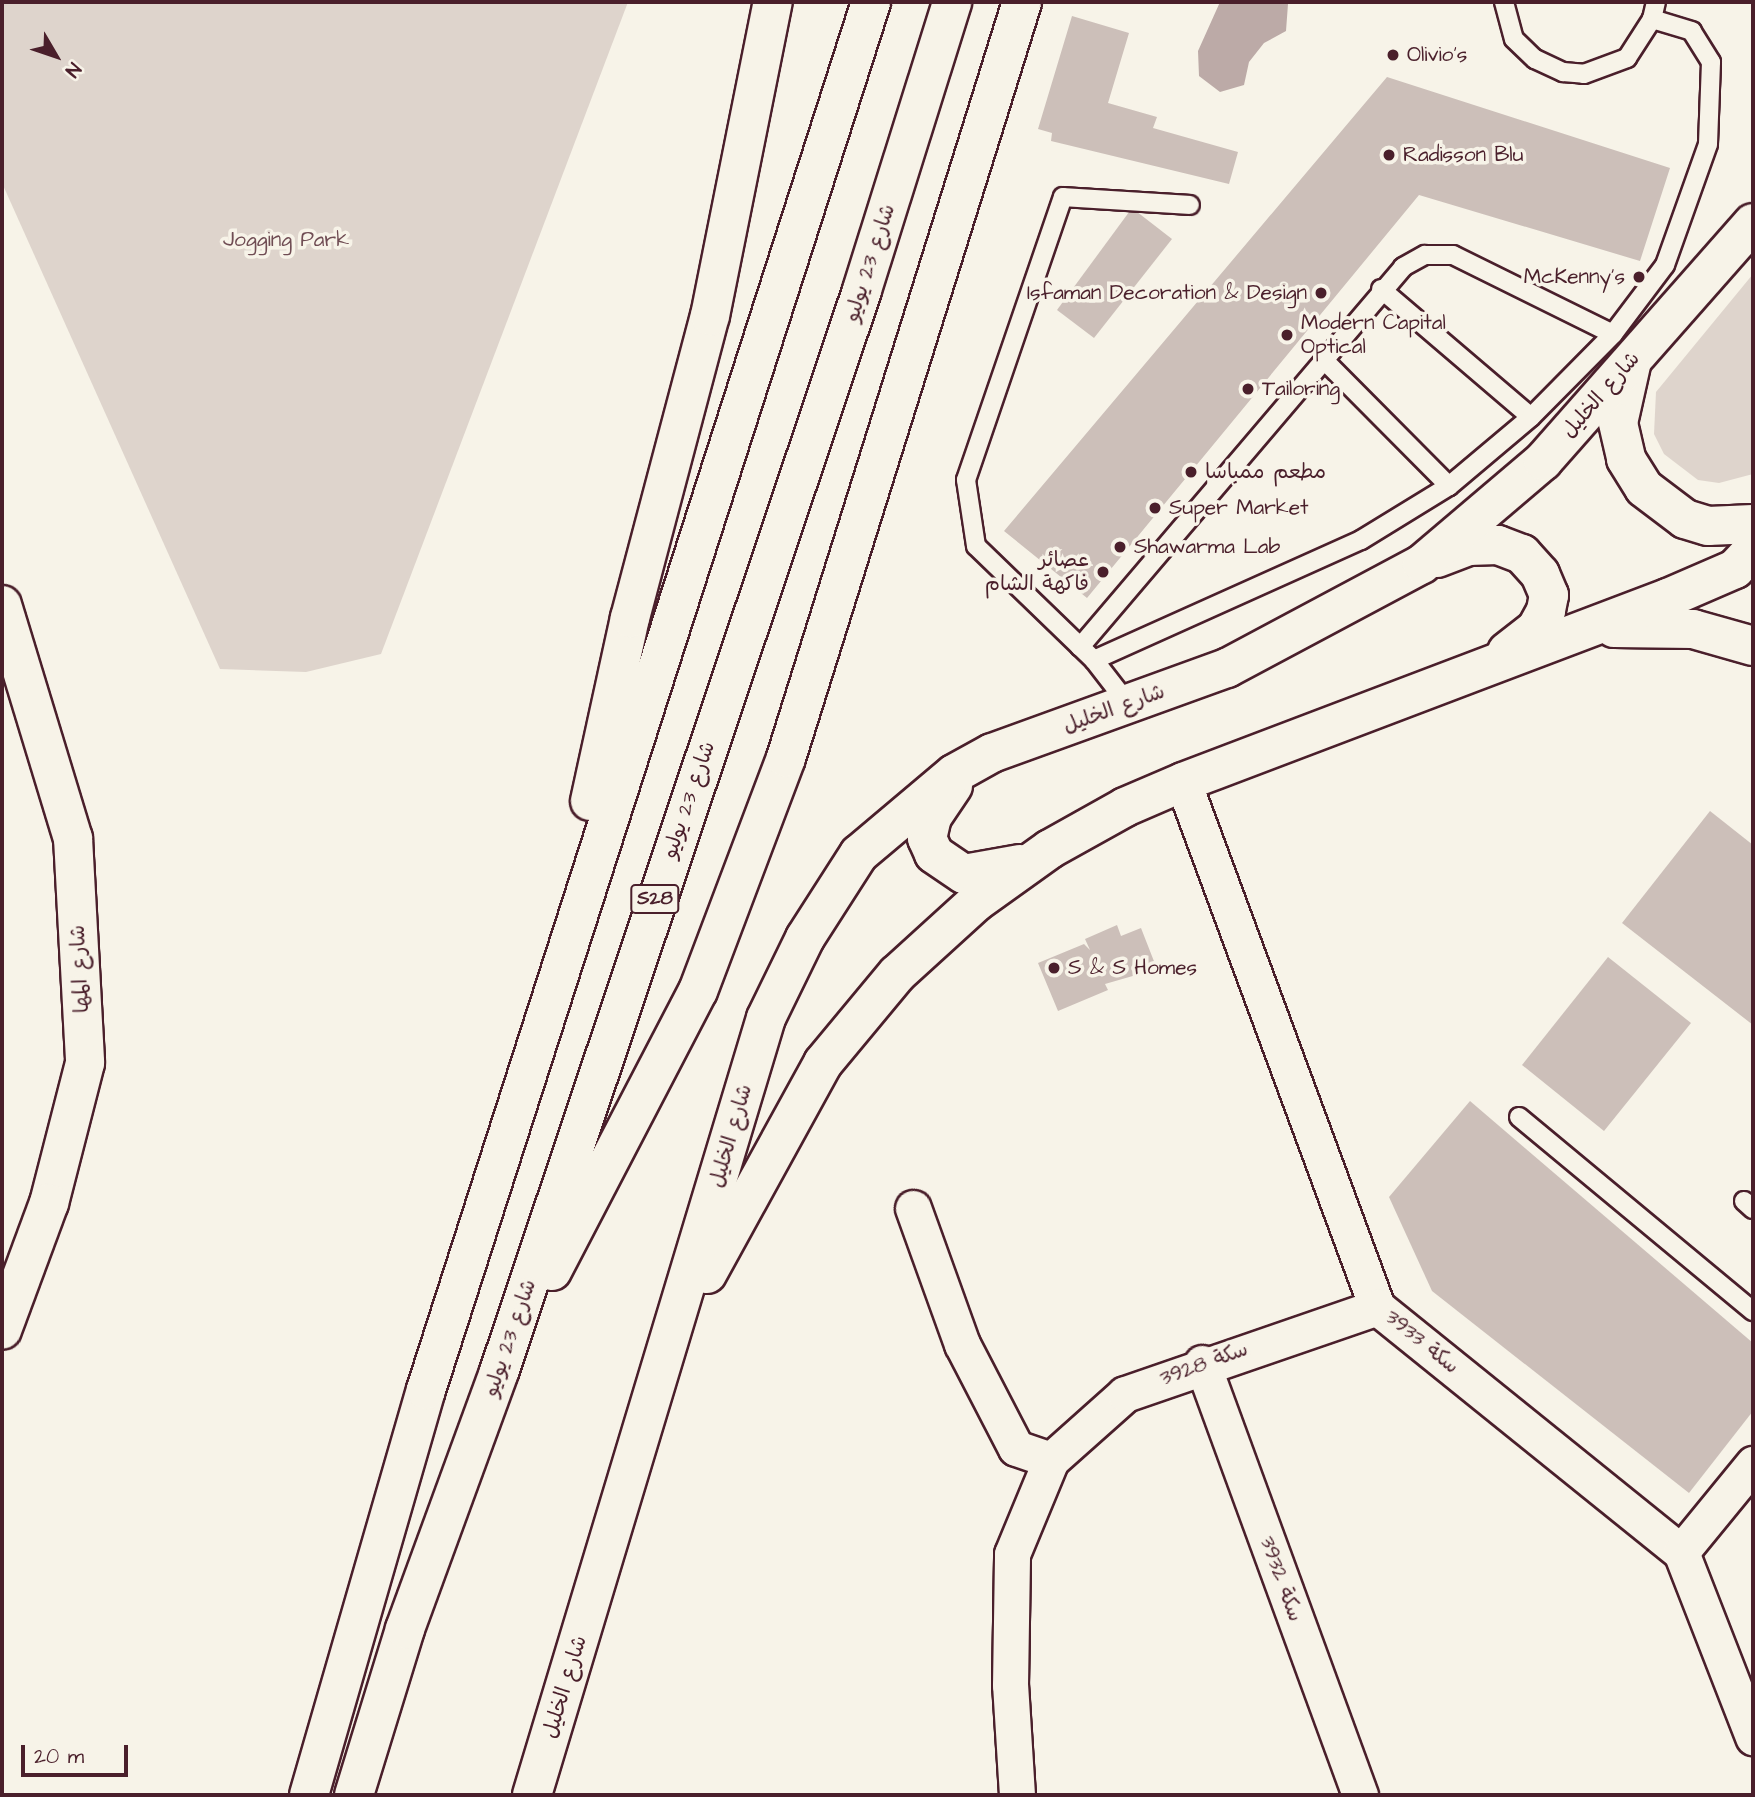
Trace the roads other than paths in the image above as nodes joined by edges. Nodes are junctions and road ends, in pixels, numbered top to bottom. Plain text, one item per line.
1 (773, 2) edge
2 (871, 2) edge
3 (952, 2) edge
4 (1022, 2) edge
5 (1504, 2) edge
6 (1654, 10) edge
7 (1190, 205) dead end
8 (1753, 223) edge
9 (1381, 289) junction
10 (1627, 341) junction
11 (1323, 359) junction
12 (1531, 416) junction
13 (1449, 486) junction
14 (1658, 502) junction
15 (1753, 524) edge
16 (1423, 564) junction
17 (1747, 568) edge
18 (2, 605) edge
19 (1577, 631) junction
20 (1753, 646) edge
21 (1080, 647) junction
22 (1094, 660) junction
23 (1486, 668) junction
24 (1128, 704) junction
25 (992, 753) junction
26 (1184, 782) junction
27 (1050, 849) junction
28 (532, 1062) junction
29 (1518, 1117) dead end
30 (913, 1208) dead end
31 (1377, 1307) junction
32 (1753, 1311) edge
33 (2, 1330) edge
34 (673, 1337) junction
35 (1202, 1363) junction
36 (499, 1372) junction
37 (1051, 1460) junction
38 (1753, 1464) edge
39 (1681, 1552) junction
40 (1753, 1737) edge
41 (309, 1795) edge
42 (354, 1795) edge
43 (532, 1795) edge
44 (1017, 1795) edge
45 (1360, 1795) edge

1 - 28 main road
2 - 28 main road
3 - 36 main road, شارع 23 يوليو / S28
4 - 36 main road
5 - 6 lane
6 - 10 lane
7 - 21 lane
8 - 10 main road, شارع الخليل
9 - 10 lane
9 - 11 lane
9 - 12 lane
10 - 12 lane
10 - 14 main road
10 - 16 main road, شارع الخليل
11 - 13 lane
11 - 21 lane
12 - 13 lane
13 - 22 lane
14 - 15 main road
14 - 17 main road
16 - 23 main road
16 - 24 main road, شارع الخليل
17 - 19 main road, شارع الخليل
18 - 33 main road, شارع المها
19 - 20 main road
19 - 23 main road, شارع الخليل
21 - 22 lane
22 - 24 lane
23 - 26 main road, شارع الخليل
24 - 25 main road, شارع الخليل
25 - 27 main road
25 - 34 main road, شارع الخليل
26 - 27 main road, شارع الخليل
26 - 31 street, سكة 3933
27 - 34 main road, شارع الخليل
28 - 41 main road
29 - 32 lane
30 - 37 street
31 - 35 street, سكة 3928
31 - 39 street, سكة 3933
34 - 43 main road, شارع الخليل
35 - 37 street, سكة 3928
35 - 45 street, سكة 3932
36 - 42 main road, شارع 23 يوليو / S28
37 - 44 street, سكة 3928
38 - 39 street
39 - 40 street, سكة 3933

